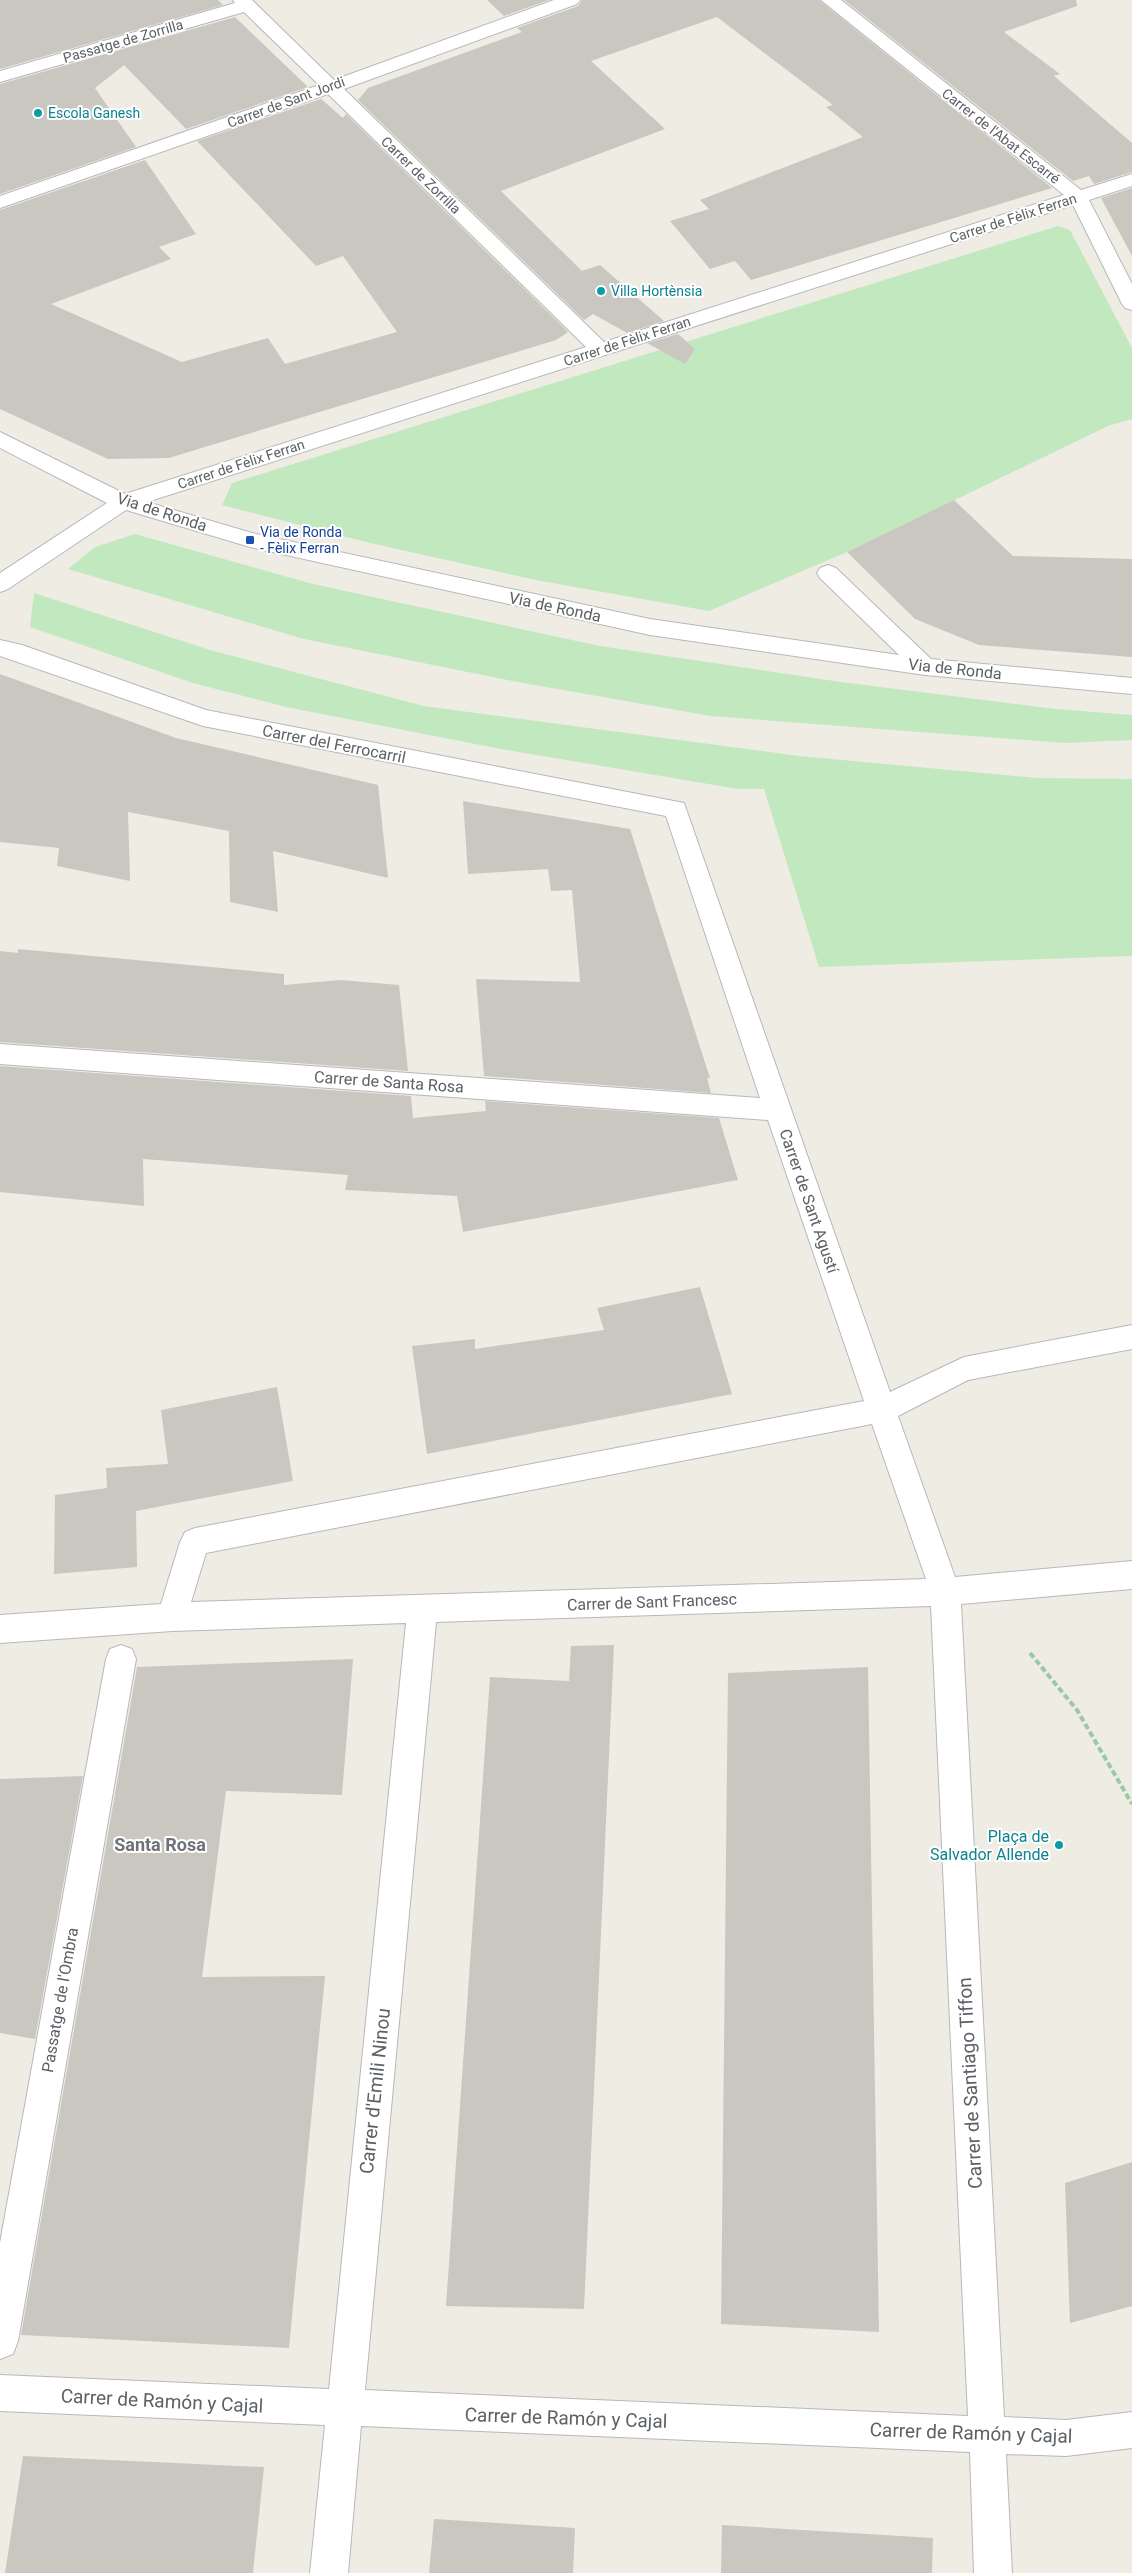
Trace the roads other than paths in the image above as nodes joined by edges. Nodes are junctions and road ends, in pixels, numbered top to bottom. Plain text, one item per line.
1 (571, 0) edge
2 (830, 0) edge
3 (244, 2) edge
4 (0, 77) edge
5 (330, 87) junction
6 (1132, 180) edge
7 (1078, 197) junction
8 (0, 202) edge
9 (1132, 304) edge
10 (601, 350) junction
11 (0, 440) edge
12 (123, 502) junction
13 (828, 572) dead end
14 (0, 584) edge
15 (0, 648) edge
16 (925, 667) junction
17 (1132, 686) edge
18 (676, 809) joint
19 (0, 1054) edge
20 (777, 1110) junction
21 (1132, 1337) edge
22 (881, 1410) junction
23 (1132, 1575) edge
24 (945, 1592) junction
25 (422, 1610) junction
26 (172, 1617) junction
27 (0, 1629) edge
28 (121, 1659) dead end
29 (0, 2341) edge
30 (0, 2393) edge
31 (344, 2409) junction
32 (1132, 2430) edge
33 (988, 2434) junction
34 (329, 2573) edge
35 (993, 2573) edge

1 - 5 street, Carrer de Sant Jordi
2 - 7 street, Carrer de l'Abat Escarré
3 - 4 street, Passatge de Zorrilla
3 - 5 street, Carrer de Zorrilla
5 - 8 street, Carrer de Sant Jordi
5 - 10 street, Carrer de Zorrilla
6 - 7 street, Carrer de Fèlix Ferran
7 - 9 street, Carrer de l'Abat Escarré
7 - 10 street, Carrer de Fèlix Ferran
10 - 12 street, Carrer de Fèlix Ferran
11 - 12 street, Via de Ronda
12 - 14 street, Carrer de Fèlix Ferran
12 - 16 street, Via de Ronda
13 - 16 street
15 - 18 street, Carrer del Ferrocarril
16 - 17 street, Via de Ronda
18 - 20 street, Carrer de Sant Agustí
19 - 20 street, Carrer de Santa Rosa
20 - 22 street, Carrer de Sant Agustí
21 - 22 street
22 - 24 street, Carrer de Sant Agustí
22 - 26 street
23 - 24 street, Carrer de Sant Francesc
24 - 25 street, Carrer de Sant Francesc
24 - 33 street, Carrer de Santiago Tiffon
25 - 26 street, Carrer de Sant Francesc
25 - 31 street, Carrer d'Emili Ninou
26 - 27 street, Carrer de Sant Francesc
28 - 29 street, Passatge de l'Ombra
30 - 31 street, Carrer de Ramón y Cajal
31 - 33 street, Carrer de Ramón y Cajal
31 - 34 street, Carrer d'Emili Ninou
32 - 33 street, Carrer de Ramón y Cajal
33 - 35 street, Carrer de Santiago Tiffon

